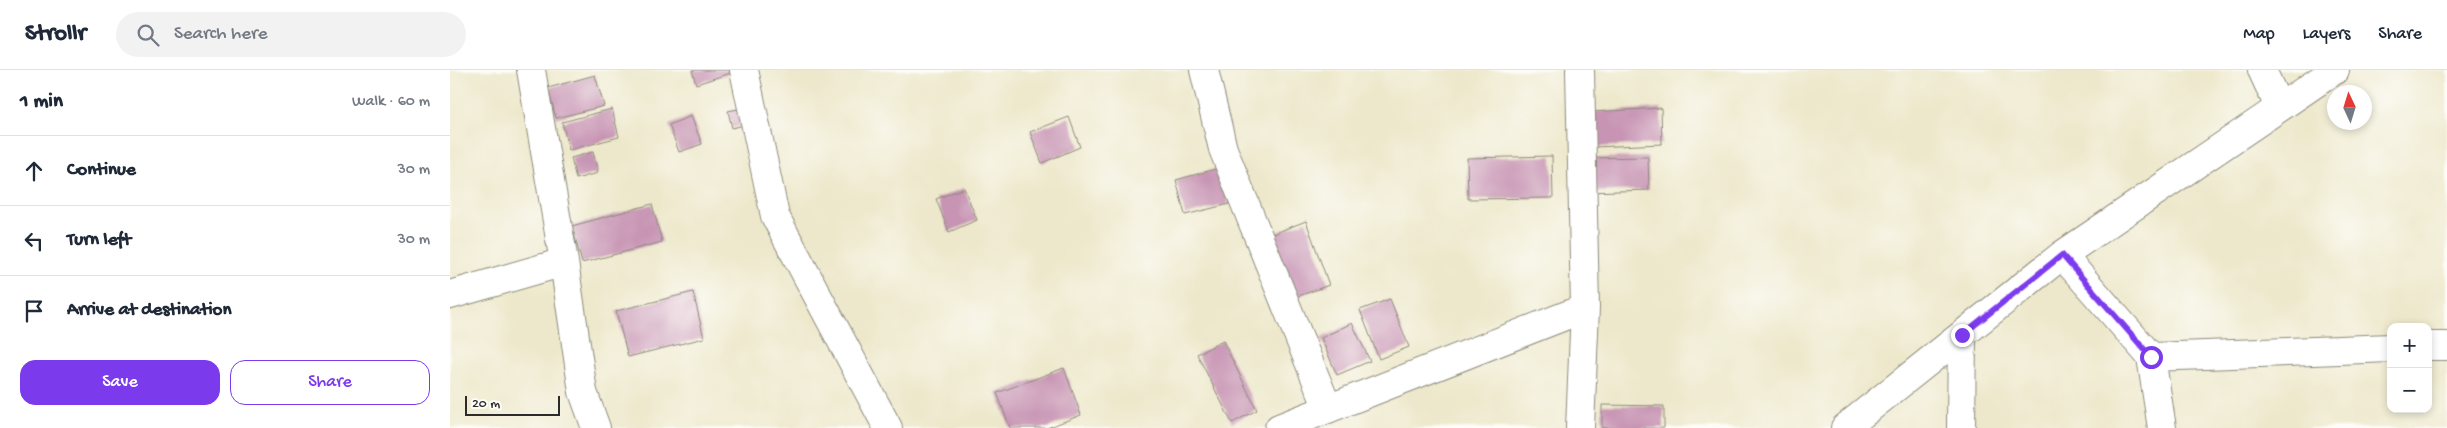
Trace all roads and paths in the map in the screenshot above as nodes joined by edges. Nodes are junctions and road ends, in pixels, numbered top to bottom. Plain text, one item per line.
1 (531, 70) edge
2 (744, 70) edge
3 (1204, 70) edge
4 (1580, 70) edge
5 (2262, 70) edge
6 (2335, 70) edge
7 (2278, 107) junction
8 (2062, 255) junction
9 (564, 262) junction
10 (450, 295) edge
11 (1585, 308) junction
12 (1962, 335) junction
13 (2432, 346) edge
14 (2447, 346) edge
15 (2387, 348) edge
16 (2151, 357) junction
17 (1328, 409) junction
18 (596, 428) edge
19 (888, 428) edge
20 (1280, 428) edge
21 (1580, 428) edge
22 (1845, 428) edge
23 (1961, 428) edge
24 (2162, 428) edge

1 - 9 street
2 - 19 street
3 - 17 street
4 - 11 street
5 - 7 street
6 - 7 street
7 - 8 street
8 - 12 street
8 - 16 street
9 - 10 street
9 - 18 street
11 - 17 street
11 - 21 street
12 - 22 street
12 - 23 street
13 - 14 street
15 - 16 street
16 - 24 street
17 - 20 street

